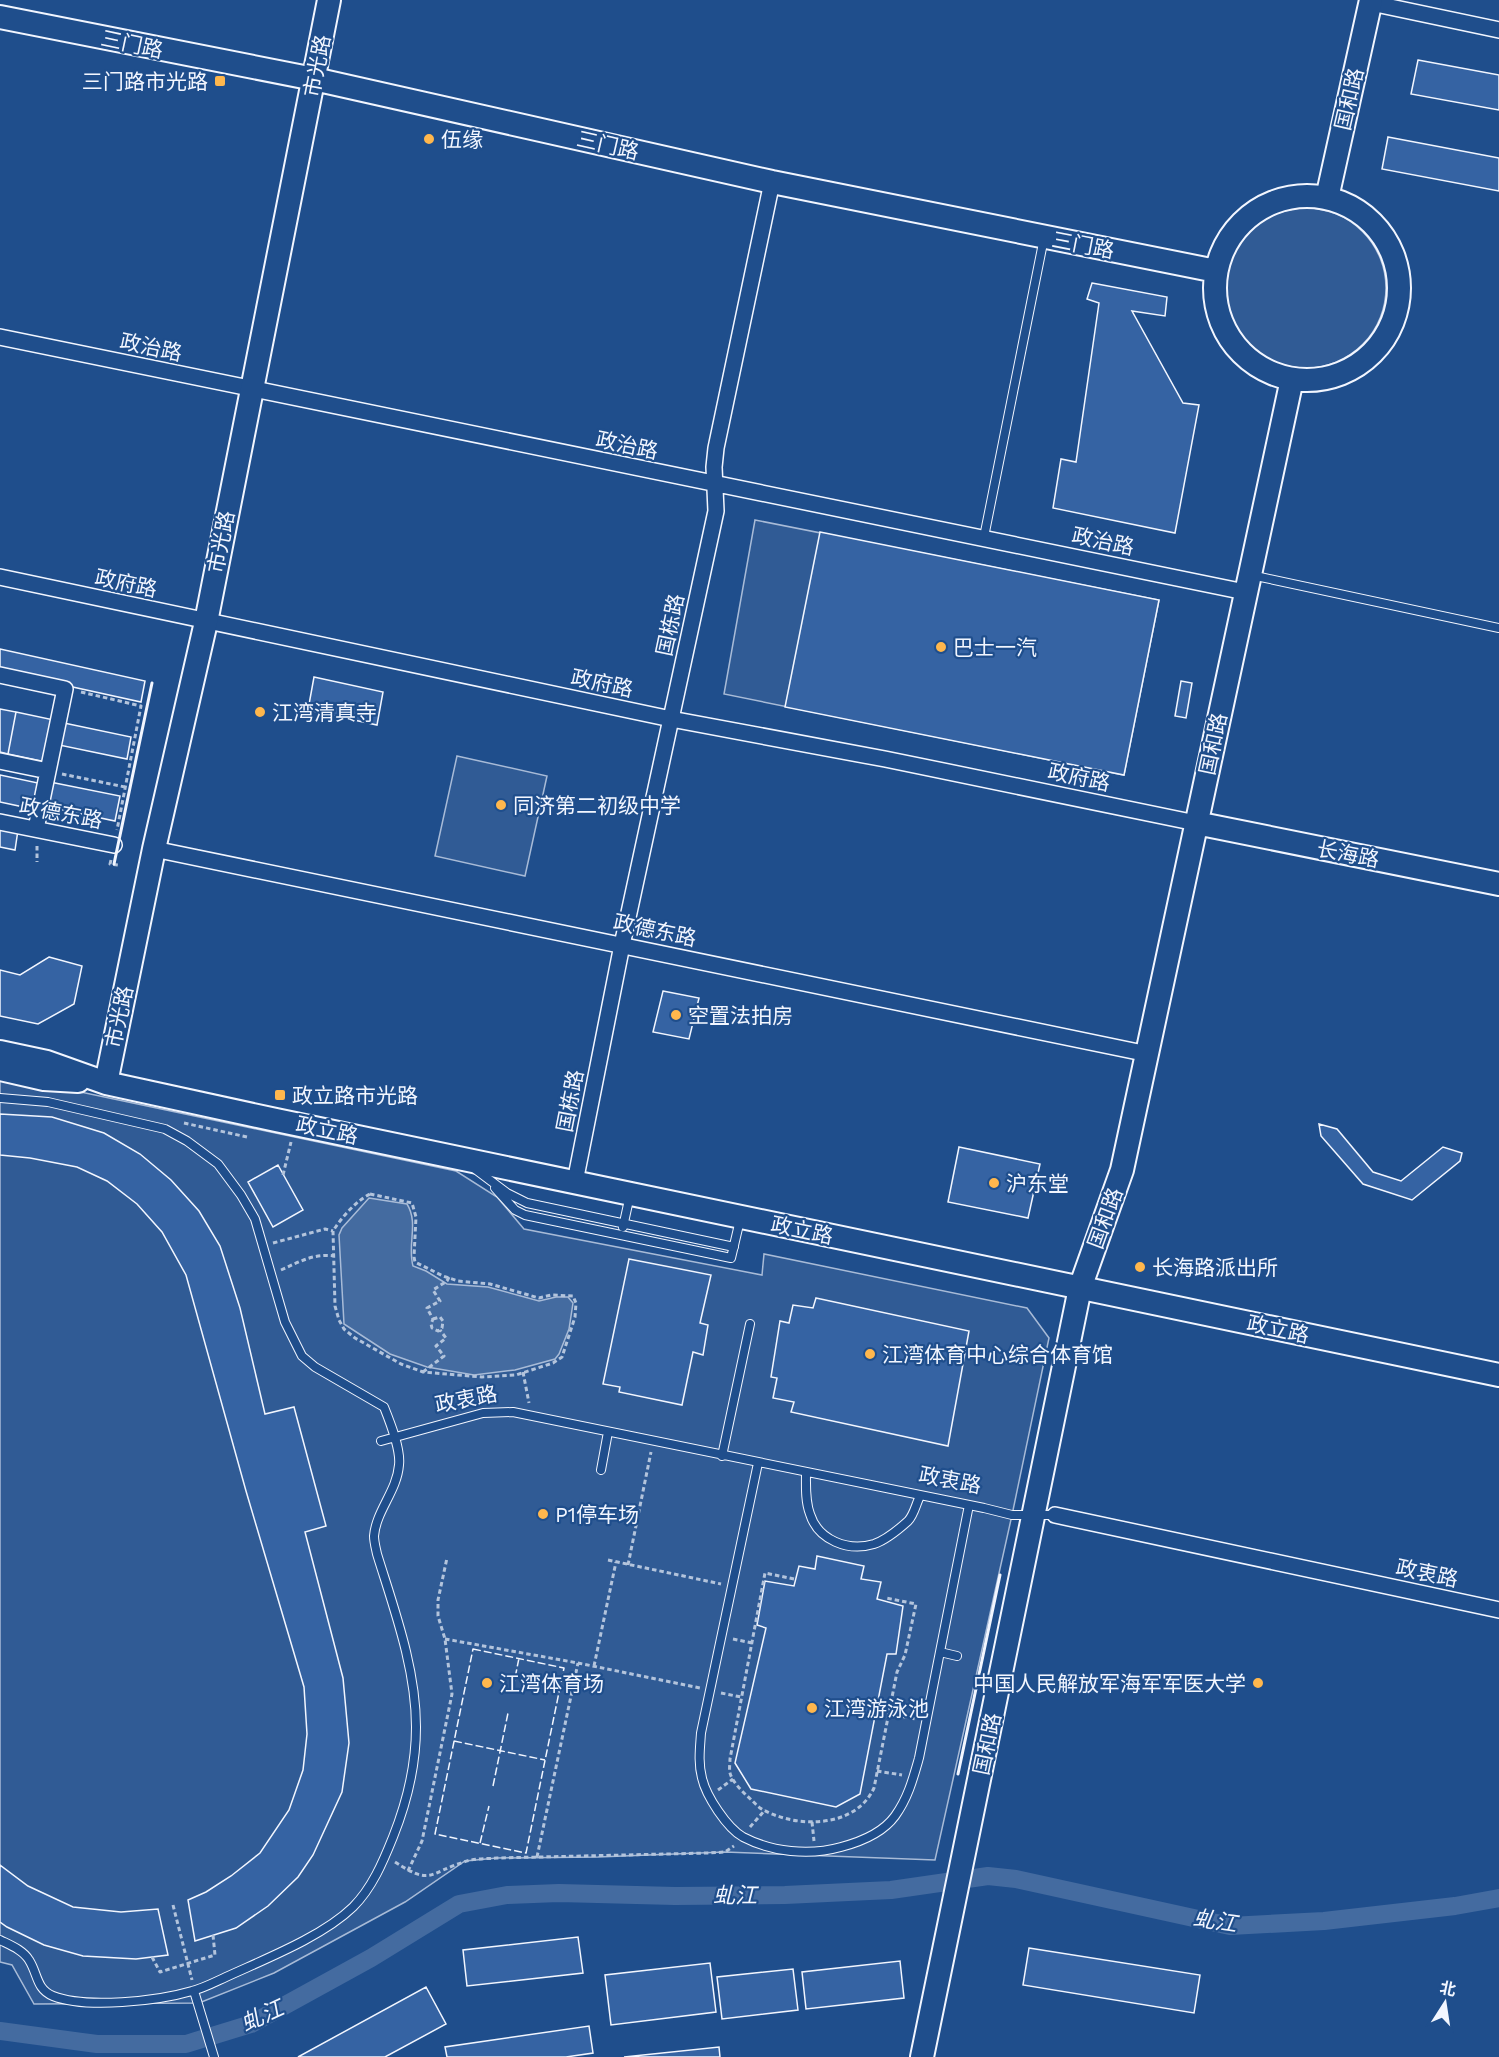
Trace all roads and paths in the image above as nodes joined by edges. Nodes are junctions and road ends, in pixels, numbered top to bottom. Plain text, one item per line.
1 (329, 0) edge
2 (1371, 1) edge
3 (0, 17) edge
4 (1499, 30) edge
5 (314, 79) junction
6 (772, 182) junction
7 (1327, 198) junction
8 (1044, 238) junction
9 (1216, 271) junction
10 (0, 337) edge
11 (1292, 379) junction
12 (251, 390) junction
13 (714, 484) junction
14 (984, 537) junction
15 (0, 577) edge
16 (1247, 583) junction
17 (206, 622) junction
18 (1499, 628) edge
19 (0, 675) edge
20 (65, 689) junction
21 (671, 718) junction
22 (0, 761) edge
23 (48, 771) junction
24 (125, 787) junction
25 (0, 822) edge
26 (1196, 823) junction
27 (36, 829) junction
28 (114, 845) joint
29 (154, 849) junction
30 (1499, 884) edge
31 (622, 945) junction
32 (0, 1052) edge
33 (1148, 1054) junction
34 (0, 1069) edge
35 (106, 1083) junction
36 (0, 1098) edge
37 (294, 1124) junction
38 (446, 1155) junction
39 (284, 1175) dead end
40 (489, 1179) junction
41 (576, 1182) junction
42 (630, 1194) junction
43 (741, 1217) junction
44 (624, 1223) junction
45 (333, 1231) junction
46 (623, 1234) junction
47 (262, 1246) junction
48 (734, 1247) junction
49 (333, 1256) junction
50 (271, 1274) junction
51 (448, 1279) junction
52 (1080, 1288) junction
53 (433, 1319) junction
54 (750, 1324) dead end
55 (440, 1330) junction
56 (423, 1372) junction
57 (523, 1372) junction
58 (1499, 1375) edge
59 (531, 1416) junction
60 (608, 1432) junction
61 (394, 1437) junction
62 (381, 1441) dead end
63 (654, 1442) junction
64 (722, 1456) junction
65 (758, 1463) junction
66 (601, 1470) dead end
67 (806, 1472) junction
68 (920, 1496) junction
69 (969, 1505) junction
70 (1044, 1515) junction
71 (447, 1558) dead end
72 (608, 1560) dead end
73 (616, 1562) junction
74 (628, 1565) junction
75 (794, 1579) dead end
76 (732, 1586) junction
77 (886, 1598) dead end
78 (1499, 1610) edge
79 (722, 1637) junction
80 (445, 1639) junction
81 (752, 1643) junction
82 (940, 1652) junction
83 (957, 1656) dead end
84 (578, 1663) junction
85 (594, 1666) junction
86 (710, 1691) junction
87 (741, 1697) junction
88 (888, 1714) junction
89 (926, 1721) junction
90 (877, 1771) junction
91 (913, 1778) junction
92 (733, 1779) junction
93 (709, 1797) junction
94 (766, 1810) junction
95 (812, 1822) junction
96 (742, 1836) junction
97 (816, 1852) junction
98 (386, 1857) junction
99 (537, 1857) junction
100 (408, 1871) junction
101 (173, 1905) dead end
102 (213, 1935) dead end
103 (0, 1940) edge
104 (152, 1957) dead end
105 (188, 1964) junction
106 (194, 1991) junction
107 (214, 2057) edge
108 (922, 2057) edge

1 - 5 street, 市光路
2 - 4 street
2 - 7 street, 国和路
3 - 5 street, 三门路
5 - 6 street, 三门路
5 - 12 street, 市光路
6 - 8 street, 三门路
6 - 13 street, 国栋路
7 - 9 street
7 - 11 street
8 - 9 street, 三门路
8 - 14 lane
9 - 11 street
10 - 12 street, 政治路
11 - 16 street, 国和路
12 - 13 street, 政治路
12 - 17 street, 市光路
13 - 14 street, 政治路
13 - 21 street, 国栋路
14 - 16 street, 政治路
15 - 17 street, 政府路
16 - 18 lane
16 - 26 street, 国和路
17 - 21 street, 政府路
17 - 29 street, 市光路
19 - 20 street
20 - 23 street
20 - 24 path
21 - 26 street, 政府路
21 - 31 street, 国栋路
22 - 23 street
23 - 24 path
23 - 27 street
24 - 28 path
25 - 27 street, 政德东路
26 - 30 street, 长海路
26 - 33 street, 国和路
27 - 28 street, 政德东路
29 - 31 street, 政德东路
29 - 35 street, 市光路
31 - 33 street, 政德东路
31 - 41 street, 国栋路
32 - 35 street, 政立路
33 - 52 street, 国和路
34 - 35 street, 政立路
35 - 37 street, 政立路
36 - 47 lane
37 - 38 street, 政立路
37 - 39 path
38 - 40 lane
38 - 41 street, 政立路
40 - 44 lane
40 - 46 lane
41 - 42 street, 政立路
42 - 43 street, 政立路
42 - 44 lane
43 - 48 lane
43 - 52 street, 政立路
44 - 46 lane
44 - 48 lane
45 - 47 path
45 - 49 path
45 - 51 path
46 - 48 lane
47 - 50 lane
49 - 50 path
49 - 56 path
50 - 61 lane
51 - 53 path
51 - 57 path
52 - 58 street, 政立路
52 - 70 street, 国和路
53 - 55 path
53 - 55 path
54 - 64 lane
55 - 56 path
56 - 57 path
57 - 59 path
59 - 60 lane, 政衷路
59 - 61 lane, 政衷路
60 - 63 lane, 政衷路
60 - 66 lane
61 - 62 lane, 政衷路
61 - 98 lane
63 - 64 lane, 政衷路
63 - 74 path
64 - 65 lane, 政衷路
65 - 67 lane, 政衷路
65 - 76 lane
67 - 68 lane, 政衷路
67 - 68 lane
68 - 69 lane, 政衷路
69 - 70 lane, 政衷路
69 - 82 lane
70 - 78 street, 政衷路
70 - 108 street, 国和路
71 - 80 path
72 - 73 path
73 - 74 path
73 - 85 path
74 - 76 path
75 - 81 path
76 - 79 lane
77 - 88 path
79 - 81 path
79 - 86 lane
80 - 84 path
80 - 100 path
81 - 87 path
82 - 83 lane
82 - 89 lane
84 - 85 path
84 - 99 path
85 - 86 path
86 - 87 path
86 - 93 lane
87 - 92 path
88 - 89 path
88 - 90 path
89 - 91 lane
90 - 91 path
90 - 95 path
91 - 97 lane
92 - 93 path
92 - 94 path
93 - 96 lane
94 - 95 path
94 - 96 path
95 - 97 path
96 - 97 lane
96 - 99 path
98 - 100 path
98 - 106 lane
99 - 100 path
101 - 105 path
102 - 105 path
103 - 106 lane
104 - 105 path
105 - 106 path
106 - 107 lane

